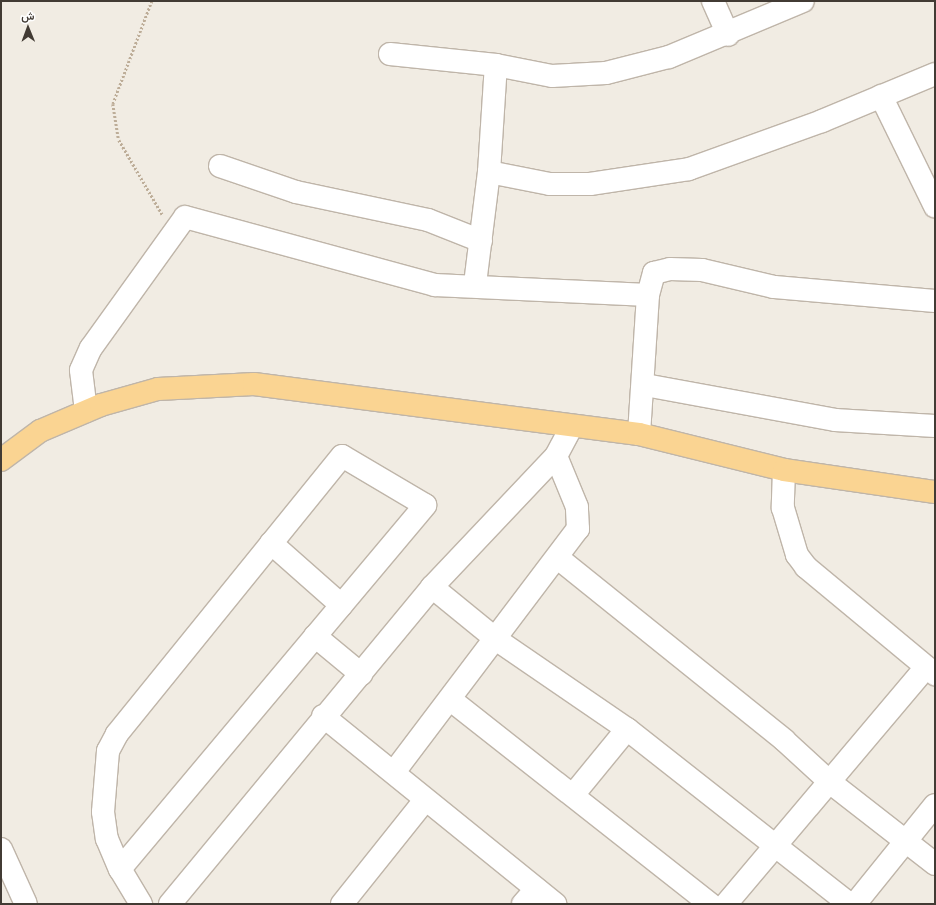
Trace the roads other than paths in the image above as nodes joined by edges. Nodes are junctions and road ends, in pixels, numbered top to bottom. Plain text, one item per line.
1 (713, 1) edge
2 (803, 1) edge
3 (728, 34) junction
4 (390, 54) dead end
5 (496, 65) junction
6 (935, 74) edge
7 (881, 96) junction
8 (220, 166) dead end
9 (489, 172) junction
10 (935, 206) edge
11 (481, 240) junction
12 (475, 284) junction
13 (648, 294) junction
14 (935, 301) edge
15 (645, 385) junction
16 (86, 411) junction
17 (572, 426) junction
18 (935, 426) edge
19 (639, 434) junction
20 (556, 456) junction
21 (1, 460) edge
22 (784, 470) junction
23 (935, 492) edge
24 (271, 544) junction
25 (558, 558) junction
26 (432, 587) junction
27 (341, 605) junction
28 (315, 636) junction
29 (497, 640) junction
30 (930, 671) edge
31 (361, 674) junction
32 (451, 700) junction
33 (323, 716) junction
34 (627, 729) junction
35 (394, 772) junction
36 (831, 783) junction
37 (573, 795) junction
38 (424, 800) junction
39 (935, 805) edge
40 (906, 841) junction
41 (777, 846) junction
42 (1, 849) edge
43 (935, 864) edge
44 (120, 869) junction
45 (529, 897) edge
46 (350, 901) edge
47 (26, 904) edge
48 (141, 904) edge
49 (170, 904) edge
50 (555, 904) edge
51 (710, 904) edge
52 (726, 904) edge
53 (849, 904) edge
54 (855, 904) edge

1 - 3 street
2 - 3 street
3 - 5 street
4 - 5 street
5 - 9 street
6 - 7 street
7 - 9 street
7 - 10 street
8 - 11 street
9 - 11 street
11 - 12 street
12 - 13 street
12 - 16 street
13 - 14 street
13 - 15 street
15 - 18 street
15 - 19 street
16 - 17 main road
16 - 21 main road
17 - 19 main road
17 - 20 street
19 - 22 main road
20 - 25 street
20 - 26 street
22 - 23 main road
22 - 30 street
24 - 27 street
24 - 27 street
24 - 44 street
25 - 29 street
25 - 36 street
26 - 29 street
26 - 31 street
27 - 28 street
28 - 31 street
28 - 44 street
29 - 32 street
29 - 34 street
30 - 36 street
31 - 33 street
32 - 35 street
32 - 37 street
33 - 35 street
33 - 49 street
34 - 37 street
34 - 41 street
35 - 38 street
36 - 40 street
36 - 41 street
37 - 51 street
38 - 45 street
38 - 46 street
39 - 40 street
40 - 43 street
40 - 54 street
41 - 52 street
41 - 53 street
42 - 47 street
44 - 48 street
45 - 50 street

